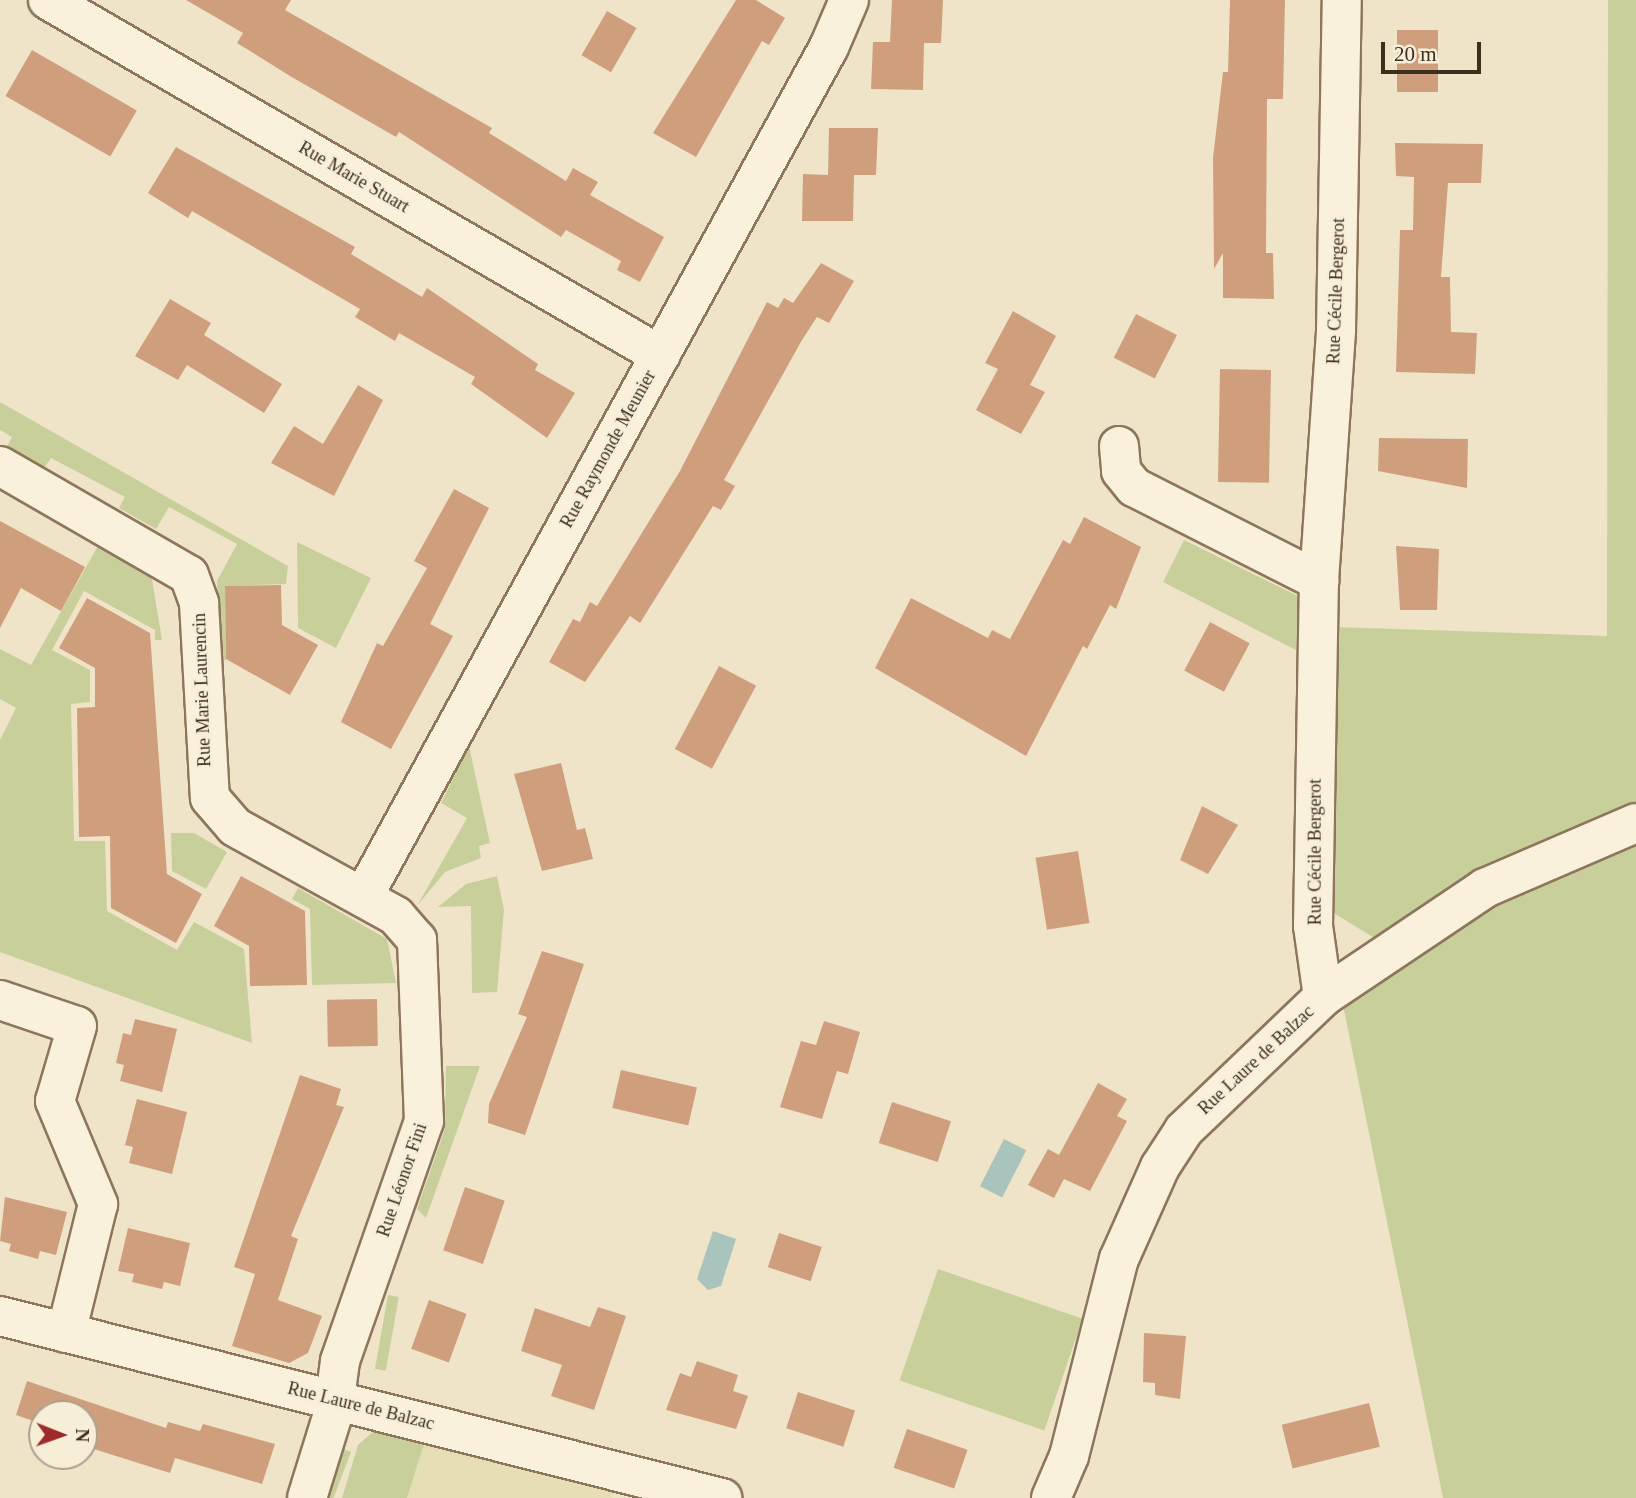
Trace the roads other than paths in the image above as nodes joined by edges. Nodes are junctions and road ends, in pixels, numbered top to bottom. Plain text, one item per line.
1 (48, 0) edge
2 (849, 0) edge
3 (1342, 0) edge
4 (660, 355) junction
5 (1119, 446) dead end
6 (0, 466) edge
7 (1319, 581) junction
8 (1636, 823) edge
9 (363, 897) junction
10 (1323, 997) junction
11 (0, 1000) edge
12 (0, 1316) edge
13 (66, 1333) junction
14 (336, 1399) junction
15 (307, 1498) edge
16 (722, 1498) edge
17 (1051, 1498) edge

1 - 4 street, Rue Marie Stuart
2 - 4 street, Rue Raymonde Meunier
3 - 7 street, Rue Cécile Bergerot
4 - 9 street, Rue Raymonde Meunier
5 - 7 street
6 - 9 street, Rue Marie Laurencin
7 - 10 street, Rue Cécile Bergerot
8 - 10 street, Rue Laure de Balzac
9 - 14 street, Rue Léonor Fini
10 - 17 street, Rue Laure de Balzac
11 - 13 street
12 - 13 street, Rue Laure de Balzac
13 - 14 street, Rue Laure de Balzac
14 - 15 street, Rue Léonor Fini
14 - 16 street, Rue Laure de Balzac

